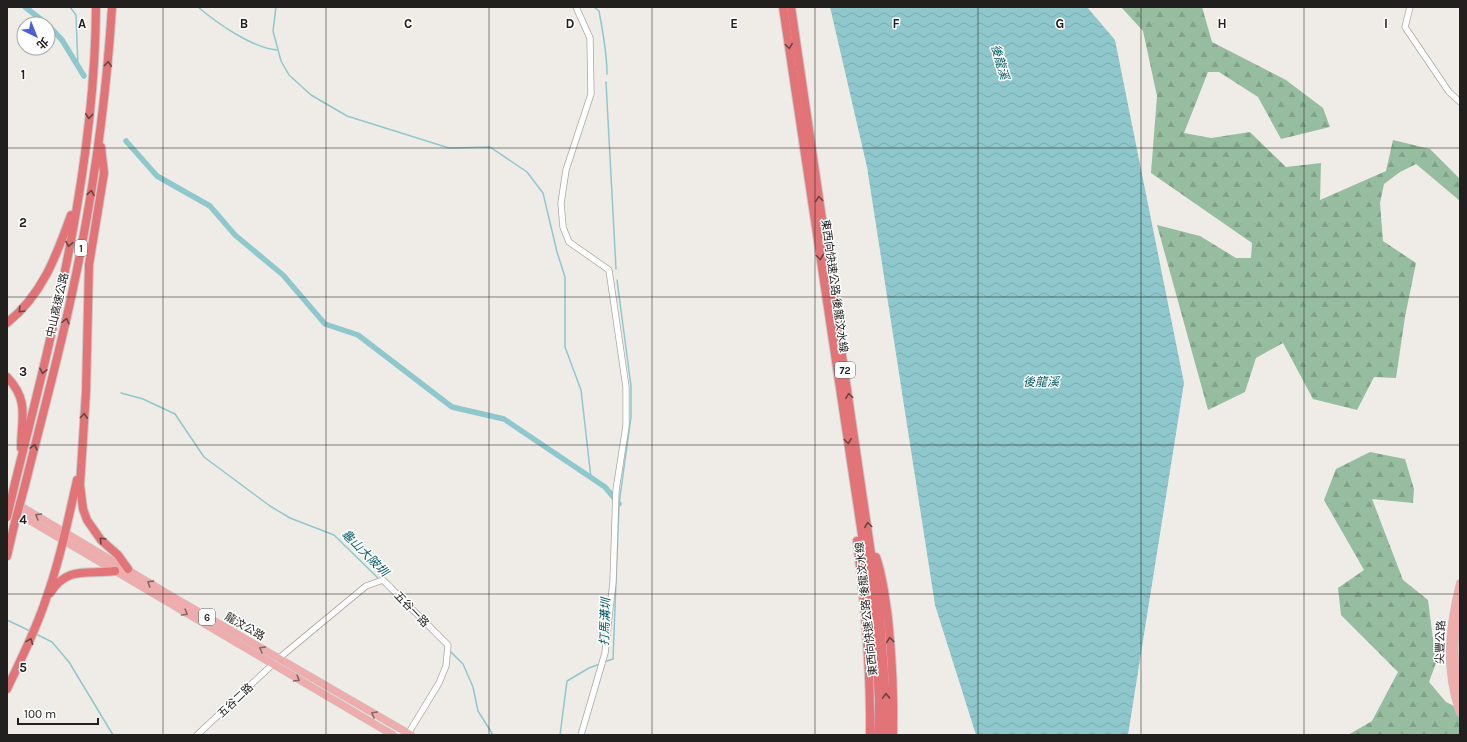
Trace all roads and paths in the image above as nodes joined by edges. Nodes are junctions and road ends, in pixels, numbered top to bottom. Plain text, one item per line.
1 (96, 7) edge
2 (112, 7) edge
3 (576, 7) edge
4 (783, 7) edge
5 (791, 7) edge
6 (1410, 7) edge
7 (1460, 102) edge
8 (100, 137) junction
9 (80, 188) junction
10 (7, 323) edge
11 (7, 377) edge
12 (22, 457) junction
13 (82, 458) junction
14 (7, 498) edge
15 (7, 507) edge
16 (857, 508) junction
17 (7, 517) edge
18 (64, 537) junction
19 (871, 543) junction
20 (7, 556) edge
21 (128, 569) junction
22 (115, 571) junction
23 (1460, 583) edge
24 (46, 599) junction
25 (1460, 605) edge
26 (278, 659) junction
27 (272, 665) junction
28 (1451, 678) junction
29 (1459, 684) edge
30 (7, 689) edge
31 (1460, 692) edge
32 (1460, 713) edge
33 (197, 735) edge
34 (393, 735) edge
35 (409, 735) edge
36 (581, 735) edge
37 (870, 735) edge
38 (878, 735) edge
39 (886, 735) edge
40 (893, 735) edge

1 -> 9 highway, 中山高速公路 / 1
8 -> 2 highway, 中山高速公路 / 1
3 - 36 street
4 -> 16 highway, 東西向快速公路 後龍汶水線 / 72
19 -> 5 highway, 東西向快速公路 後龍汶水線 / 72
6 - 7 street
13 -> 8 highway
20 -> 8 highway, 中山高速公路 / 1, bridge
9 -> 10 highway
9 -> 12 highway, 中山高速公路 / 1
11 - 12 highway
12 - 17 highway, 中山高速公路 / 1, bridge
13 - 18 highway
21 -> 13 highway
18 -> 14 main road, 龍汶公路 / 6
15 - 18 main road, 龍汶公路 / 6
16 - 37 highway
16 - 38 highway, 東西向快速公路 後龍汶水線 / 72
18 - 21 main road, 龍汶公路 / 6
18 - 22 main road, 龍汶公路 / 6
18 - 24 highway
39 -> 19 highway, 東西向快速公路 後龍汶水線 / 72
40 -> 19 highway
26 -> 21 main road, 龍汶公路 / 6
22 - 24 highway
22 -> 27 main road, 龍汶公路 / 6
23 - 28 main road, 尖豐公路
30 -> 24 highway
25 - 29 main road, 尖豐公路
35 -> 26 main road, 龍汶公路 / 6
26 - 35 street, 五谷一路
27 - 33 street, 五谷二路
27 -> 34 main road, 龍汶公路 / 6
28 - 29 street
28 - 32 main road, 尖豐公路
29 - 31 main road, 尖豐公路

